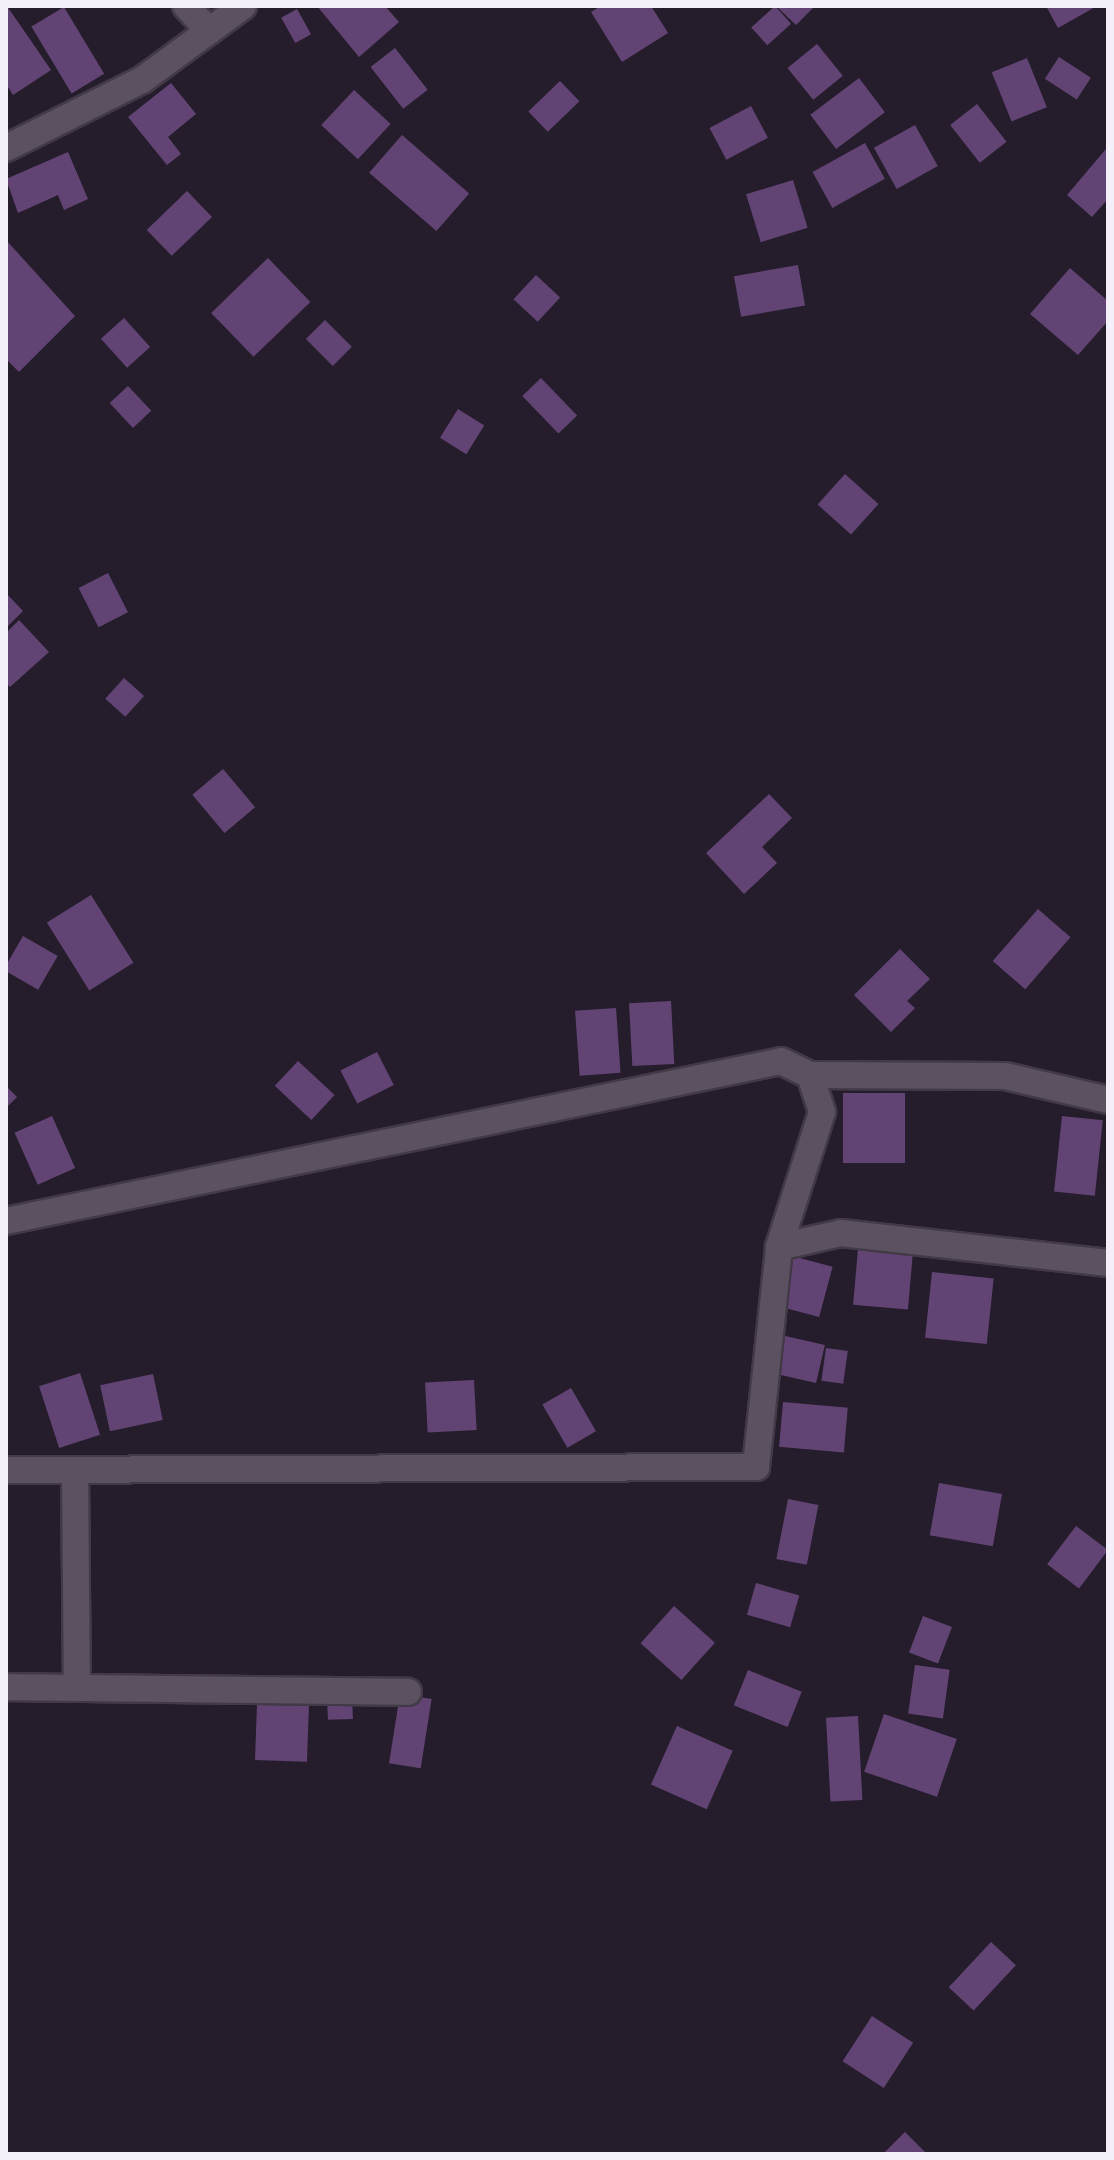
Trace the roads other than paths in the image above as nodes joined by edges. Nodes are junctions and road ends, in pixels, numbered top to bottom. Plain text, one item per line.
1 (186, 6) edge
2 (243, 6) edge
3 (209, 31) junction
4 (6, 148) edge
5 (810, 1075) junction
6 (1108, 1100) edge
7 (6, 1221) edge
8 (779, 1247) junction
9 (1108, 1263) edge
10 (6, 1470) edge
11 (75, 1470) junction
12 (6, 1687) edge
13 (77, 1688) junction
14 (408, 1692) dead end

1 - 3 street
2 - 3 street
3 - 4 street
5 - 6 street
5 - 7 street
5 - 8 street
8 - 9 street
8 - 11 street
10 - 11 street
11 - 13 street
12 - 13 street
13 - 14 street

